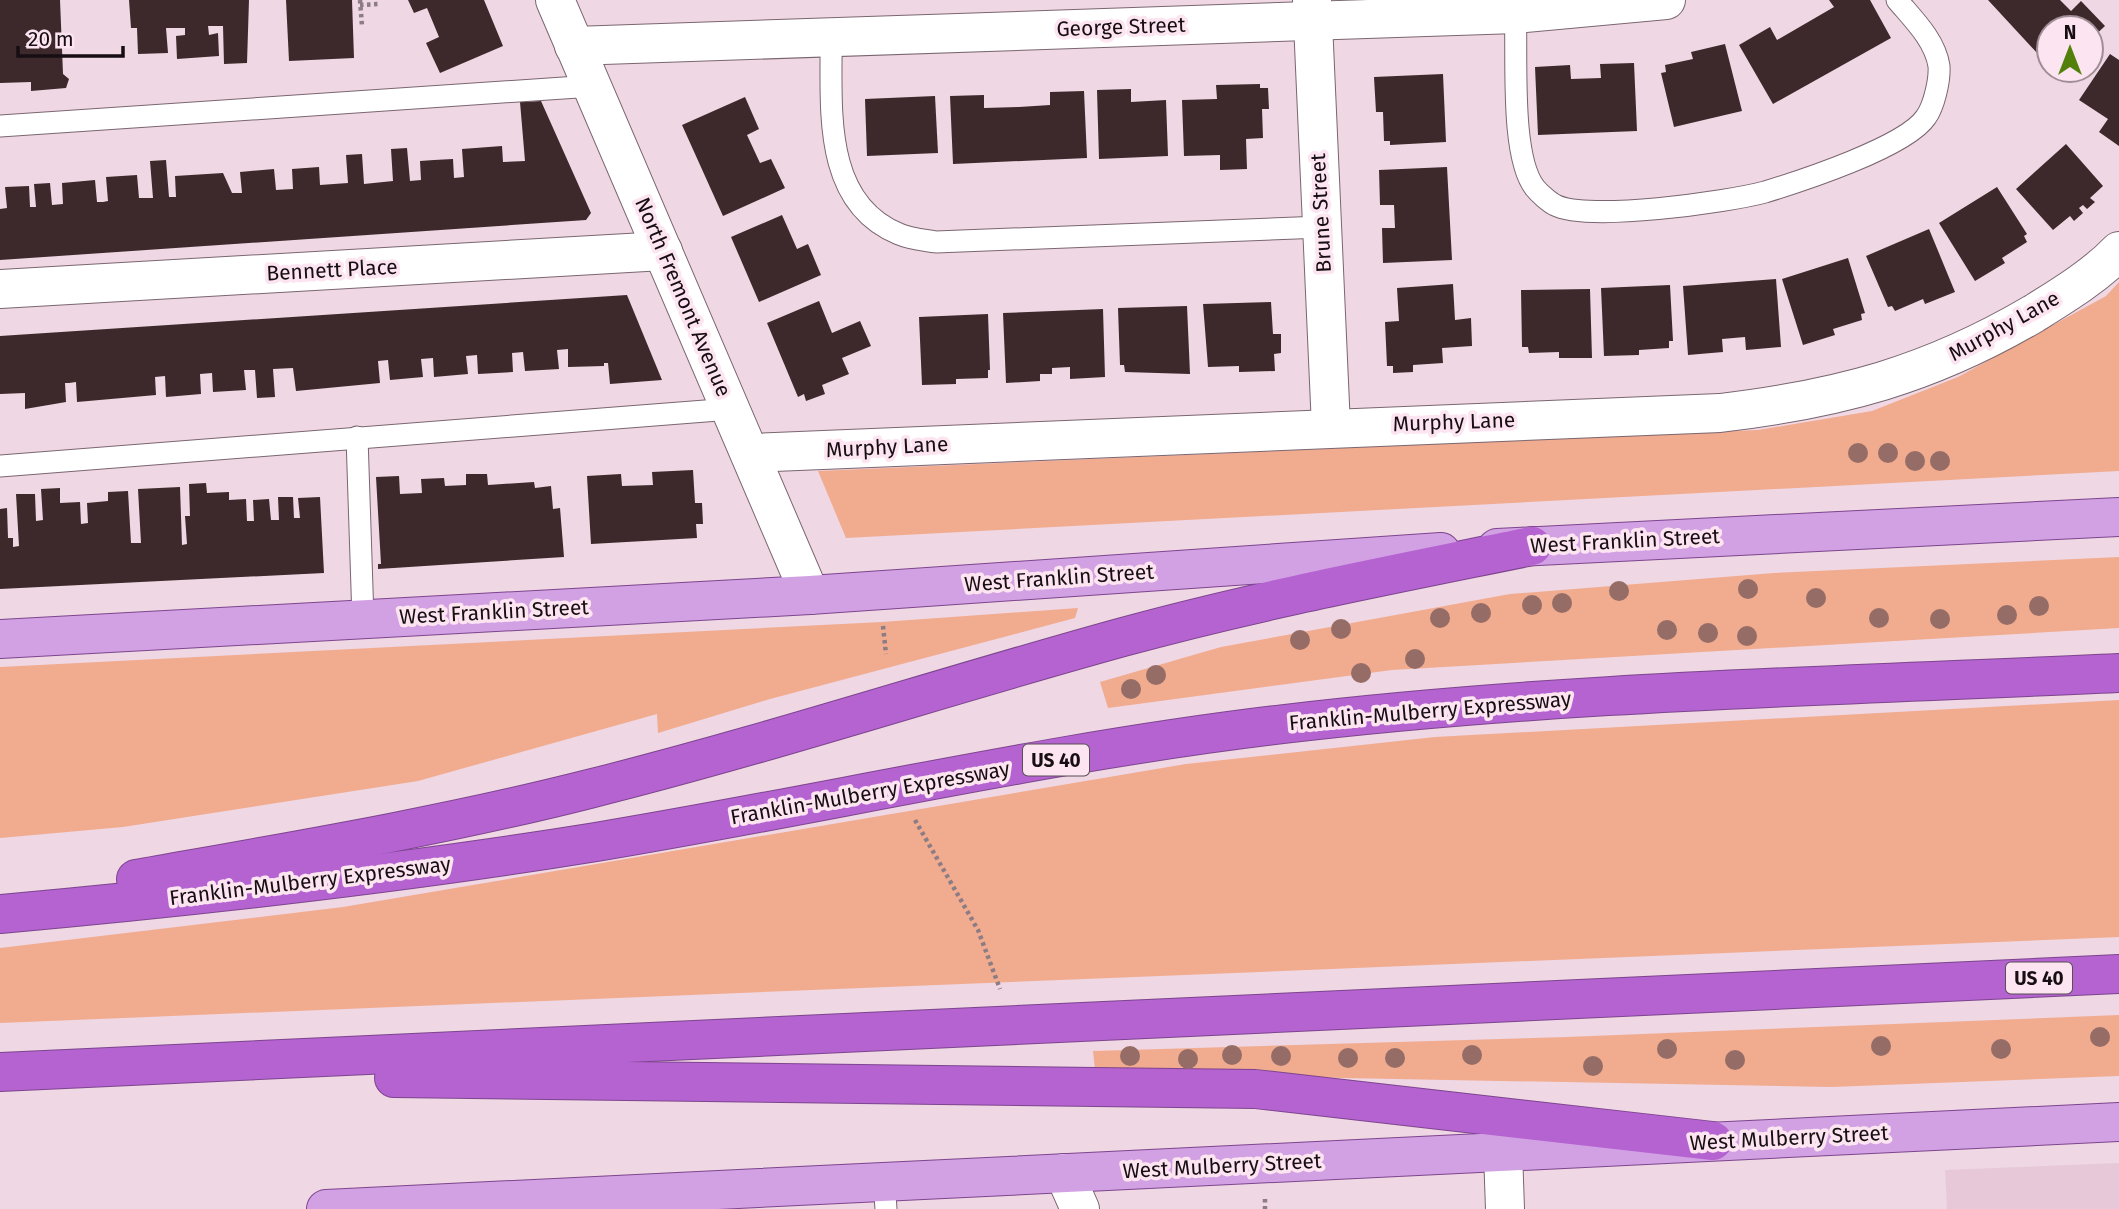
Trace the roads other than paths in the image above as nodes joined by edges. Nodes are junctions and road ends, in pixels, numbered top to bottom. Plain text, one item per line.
1 (555, 0) edge
2 (1666, 0) edge
3 (1897, 0) edge
4 (1515, 7) edge
5 (1312, 10) edge
6 (831, 37) junction
7 (575, 46) junction
8 (593, 86) junction
9 (0, 127) edge
10 (1322, 227) junction
11 (663, 251) junction
12 (2119, 251) edge
13 (0, 289) edge
14 (731, 409) junction
15 (1331, 427) junction
16 (357, 437) junction
17 (750, 453) junction
18 (0, 466) edge
19 (2119, 517) edge
20 (1532, 546) junction
21 (810, 595) junction
22 (363, 619) junction
23 (0, 639) edge
24 (2119, 673) edge
25 (0, 904) edge
26 (0, 914) edge
27 (2119, 974) edge
28 (0, 1073) edge
29 (2119, 1122) edge
30 (1713, 1142) junction
31 (1503, 1152) junction
32 (1064, 1173) junction
33 (885, 1195) edge
34 (780, 1198) edge
35 (610, 1202) edge
36 (326, 1209) edge
37 (1080, 1209) edge
38 (1505, 1209) edge

1 - 7 street, North Fremont Avenue
2 - 4 street, George Street
3 - 4 lane
4 - 5 street, George Street
5 - 6 street, George Street
5 - 10 street, Brune Street
6 - 7 street, George Street
6 - 10 lane
7 - 8 street, North Fremont Avenue
8 - 9 lane
8 - 11 street, North Fremont Avenue
10 - 15 street, Brune Street
11 - 13 street, Bennett Place
11 - 14 street, North Fremont Avenue
12 - 15 street, Murphy Lane
14 - 16 lane
14 - 17 street, North Fremont Avenue
15 - 17 street, Murphy Lane
16 - 18 lane
16 - 22 lane
17 - 21 street, North Fremont Avenue
19 - 20 main road, West Franklin Street
20 - 21 main road, West Franklin Street
20 - 25 highway
21 - 22 main road, West Franklin Street
22 - 23 main road, West Franklin Street
24 - 26 highway, Franklin-Mulberry Expressway / US 40
27 - 28 highway, US 40
28 - 30 highway
29 - 30 main road, West Mulberry Street
30 - 31 main road, West Mulberry Street
31 - 32 main road, West Mulberry Street
31 - 38 street
32 - 33 main road, West Mulberry Street
32 - 37 street
33 - 34 main road, West Mulberry Street
34 - 35 main road, West Mulberry Street
35 - 36 main road, West Mulberry Street

